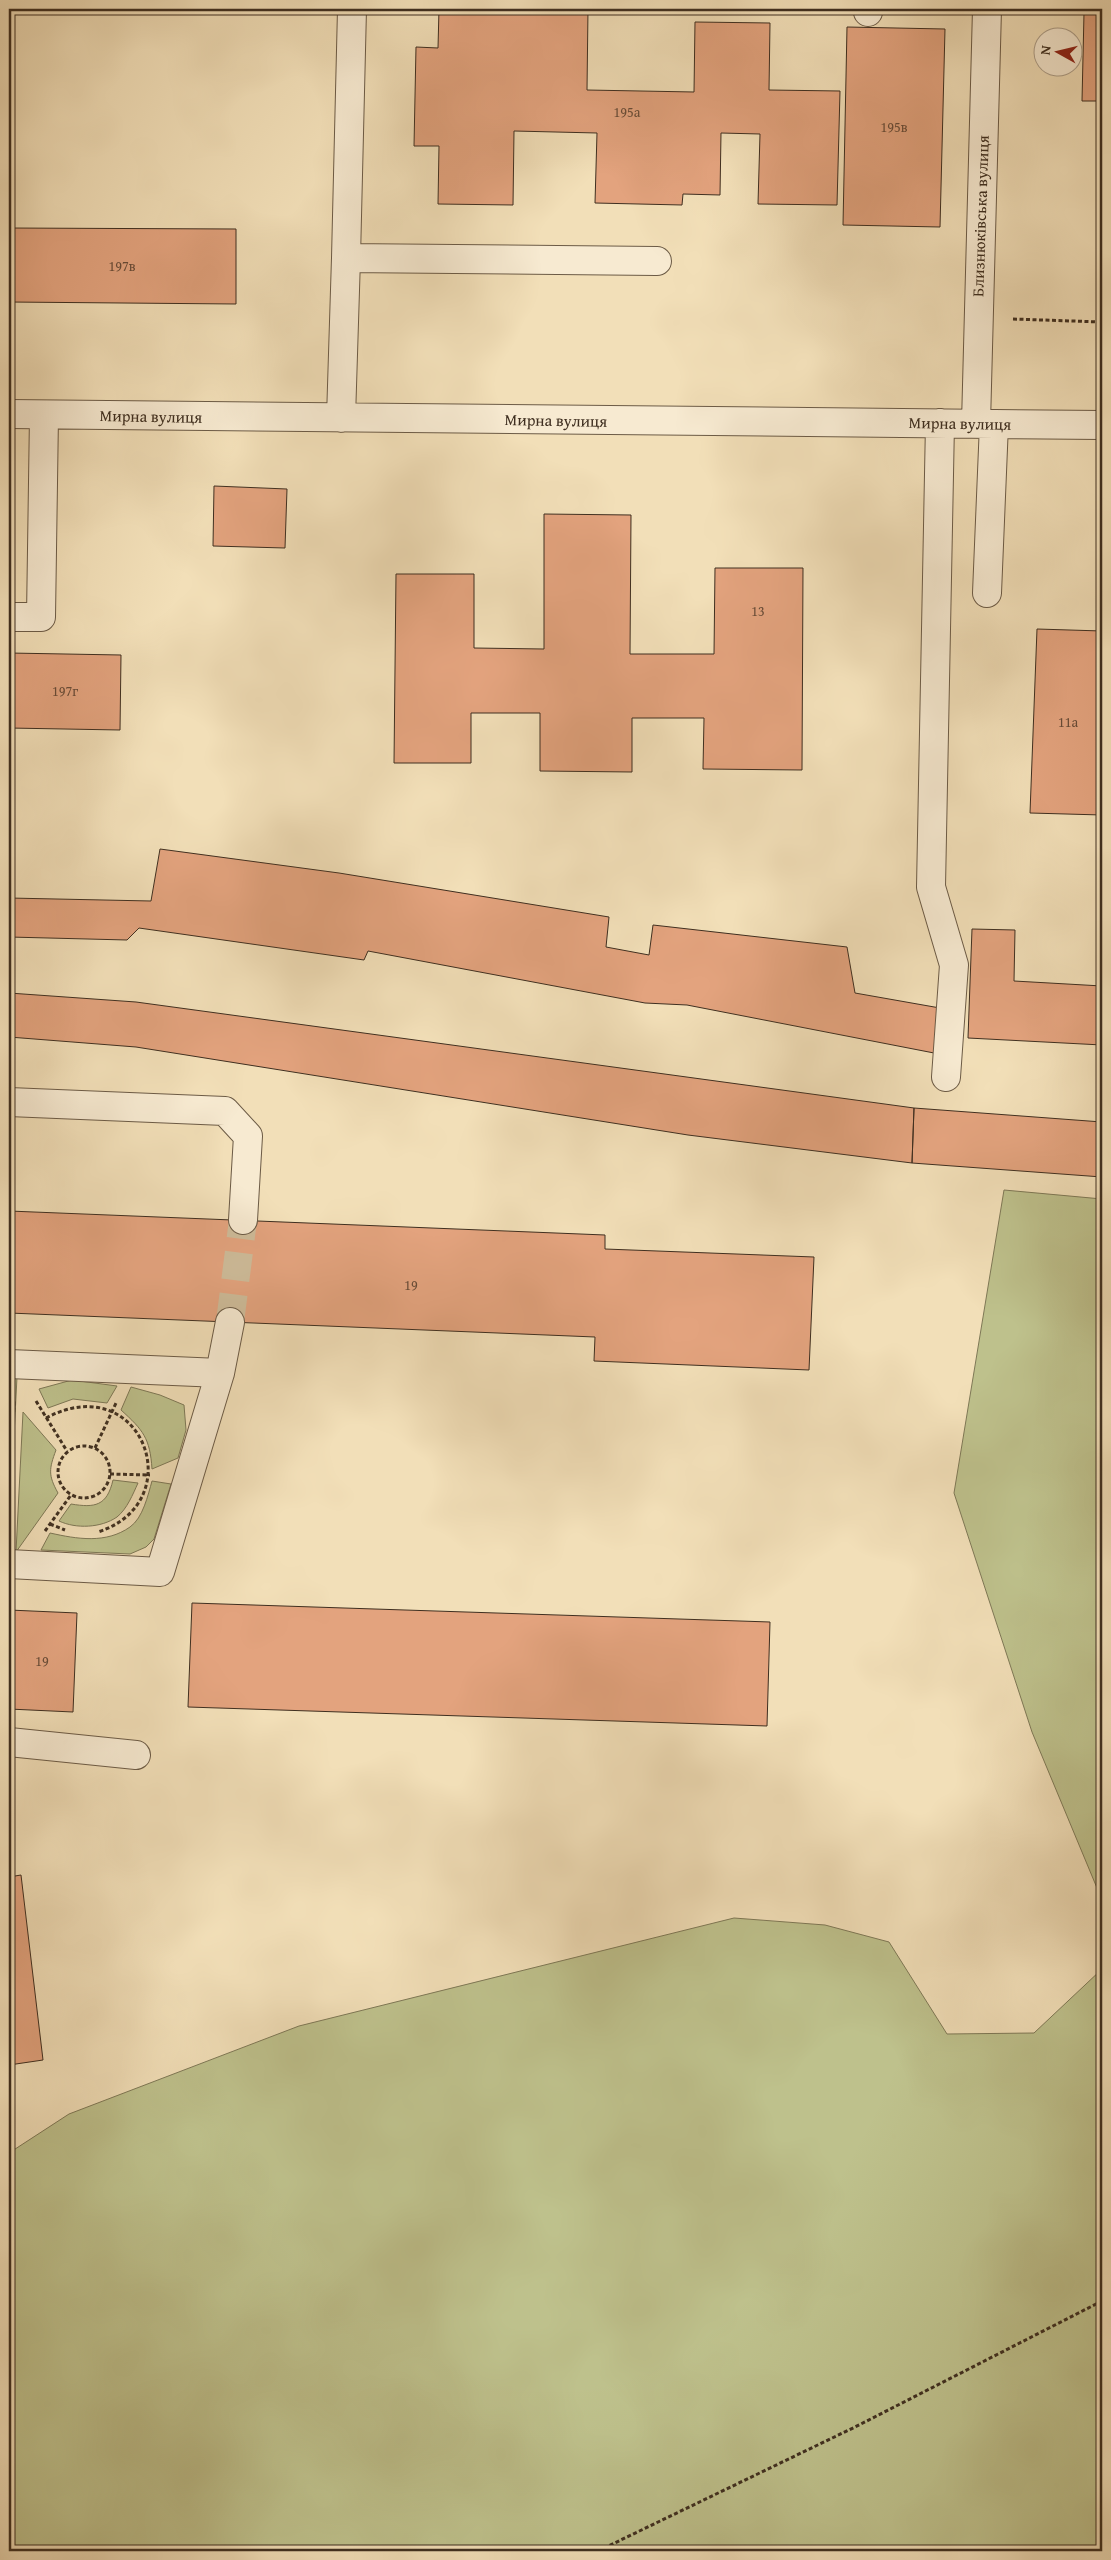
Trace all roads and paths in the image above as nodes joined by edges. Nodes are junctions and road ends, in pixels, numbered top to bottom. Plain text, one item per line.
1 (352, 9) edge
2 (987, 9) edge
3 (346, 258) junction
4 (657, 260) dead end
5 (977, 318) junction
6 (1102, 322) edge
7 (9, 414) edge
8 (44, 415) junction
9 (341, 418) junction
10 (940, 423) junction
11 (985, 423) junction
12 (1102, 425) edge
13 (987, 593) dead end
14 (9, 617) edge
15 (946, 1077) dead end
16 (9, 1102) edge
17 (243, 1220) tunnel mouth
18 (230, 1322) tunnel mouth
19 (12, 1364) edge
20 (132, 1369) junction
21 (220, 1373) junction
22 (112, 1412) junction
23 (46, 1418) junction
24 (95, 1448) junction
25 (67, 1451) junction
26 (110, 1474) junction
27 (148, 1475) junction
28 (189, 1476) junction
29 (50, 1524) dead end
30 (70, 1532) dead end
31 (92, 1534) dead end
32 (9, 1551) edge
33 (9, 1742) edge
34 (136, 1755) dead end
35 (1102, 2301) edge
36 (1102, 2548) edge
37 (598, 2551) edge
38 (1095, 2551) edge

1 - 3 street
2 - 5 street, Близнюківська вулиця
3 - 4 street
3 - 9 street
5 - 6 path
5 - 11 street, Близнюківська вулиця
7 - 8 street, Мирна вулиця
8 - 9 street, Мирна вулиця
8 - 14 street
9 - 10 street, Мирна вулиця
10 - 11 street, Мирна вулиця
10 - 15 street
11 - 12 street, Мирна вулиця
11 - 13 street, Близнюківська вулиця
16 - 17 street
18 - 21 street
19 - 20 street
19 - 23 path
19 - 32 path
20 - 21 street
20 - 22 path
21 - 28 street
22 - 23 path
22 - 24 path
22 - 27 path
23 - 25 path
24 - 25 path
24 - 26 path
25 - 26 path
26 - 27 path
27 - 28 path
27 - 31 path
28 - 32 street
29 - 30 path
33 - 34 street
35 - 37 path
36 - 38 path

